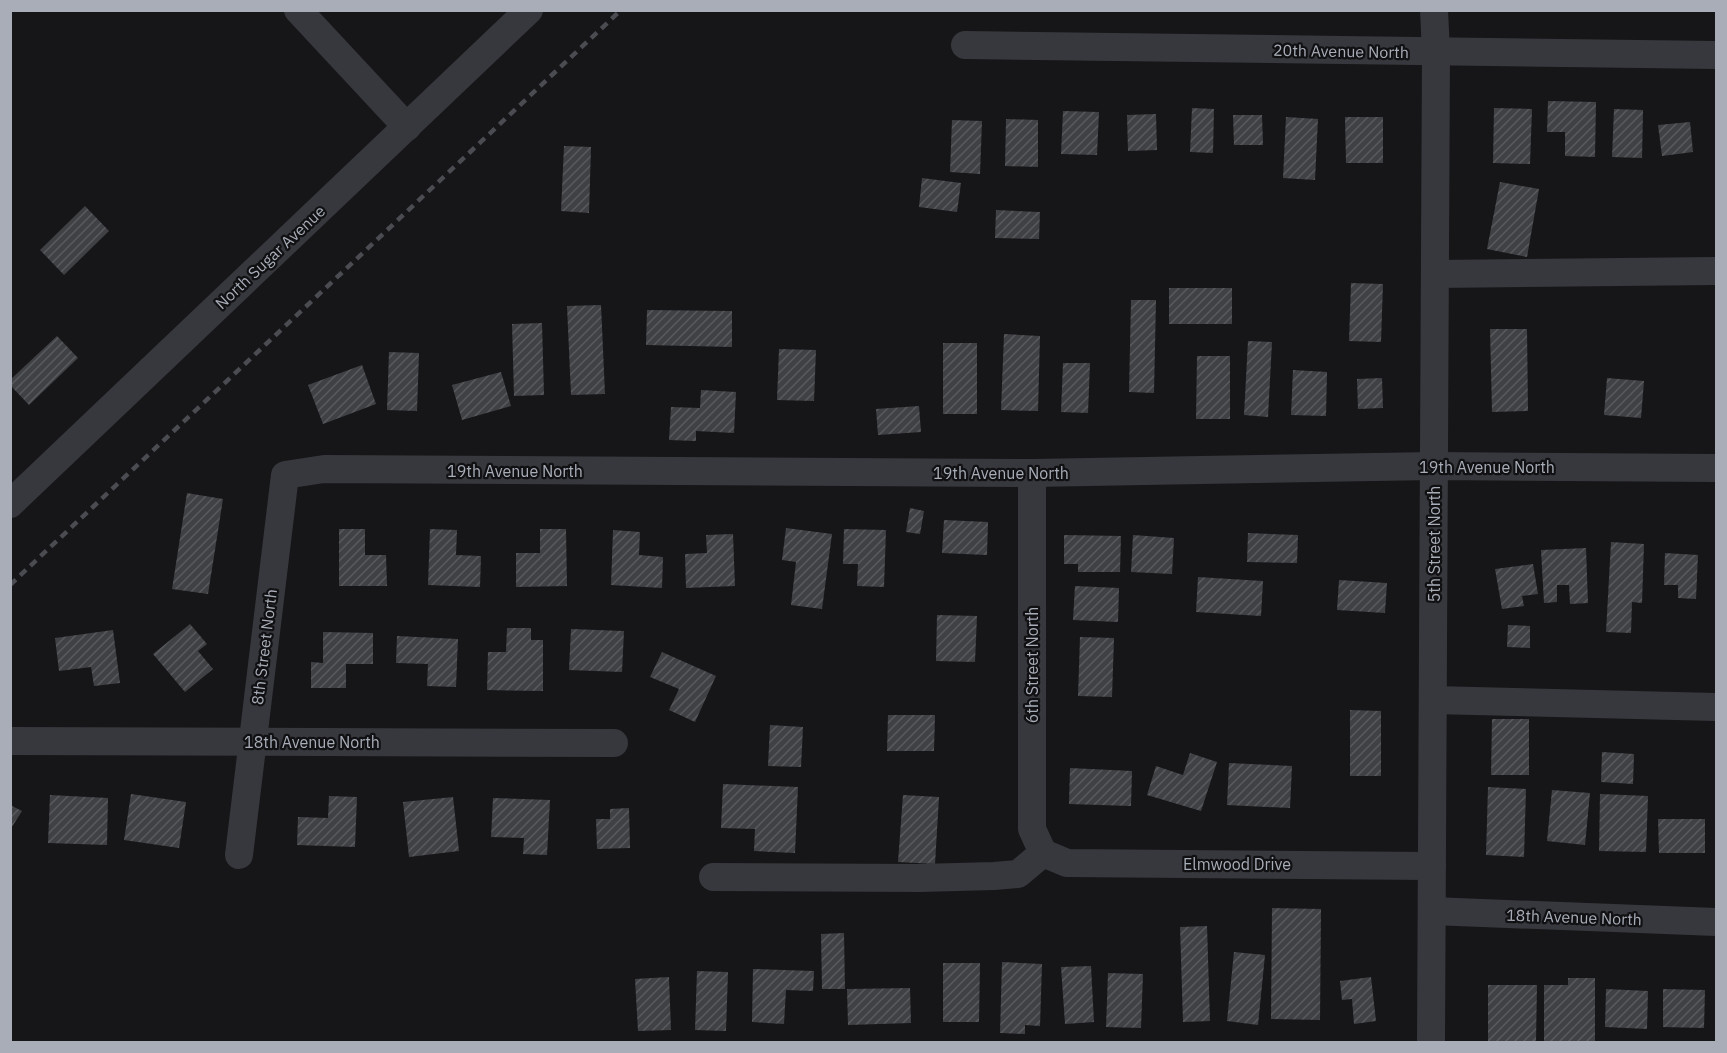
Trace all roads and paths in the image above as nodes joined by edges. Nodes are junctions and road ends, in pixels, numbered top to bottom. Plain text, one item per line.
1 (298, 10) edge
2 (529, 10) edge
3 (1434, 10) edge
4 (965, 45) dead end
5 (1436, 52) junction
6 (1716, 55) edge
7 (406, 128) junction
8 (1716, 271) edge
9 (1435, 274) junction
10 (1434, 466) junction
11 (1716, 468) edge
12 (1032, 473) junction
13 (285, 475) joint
14 (10, 504) edge
15 (1433, 700) junction
16 (1716, 707) edge
17 (11, 741) edge
18 (253, 742) junction
19 (614, 743) dead end
20 (1043, 853) junction
21 (239, 855) dead end
22 (1432, 866) junction
23 (712, 877) dead end
24 (1432, 911) junction
25 (1716, 922) edge
26 (1431, 1042) edge

1 - 7 street
2 - 7 street, North Sugar Avenue
3 - 5 street, 5th Street North
4 - 5 street, 20th Avenue North
5 - 6 street, 20th Avenue North
5 - 9 street, 5th Street North
7 - 14 street, North Sugar Avenue
8 - 9 street
9 - 10 street, 5th Street North
10 - 11 street, 19th Avenue North
10 - 12 street, 19th Avenue North
10 - 15 street, 5th Street North
12 - 13 street, 19th Avenue North
12 - 20 street, 6th Street North
13 - 18 street, 8th Street North
15 - 16 street
15 - 22 street, 5th Street North
17 - 18 street, 18th Avenue North
18 - 19 street, 18th Avenue North
18 - 21 street, 8th Street North
20 - 22 street, Elmwood Drive
20 - 23 street
22 - 24 street, 5th Street North
24 - 25 street, 18th Avenue North
24 - 26 street, 5th Street North

